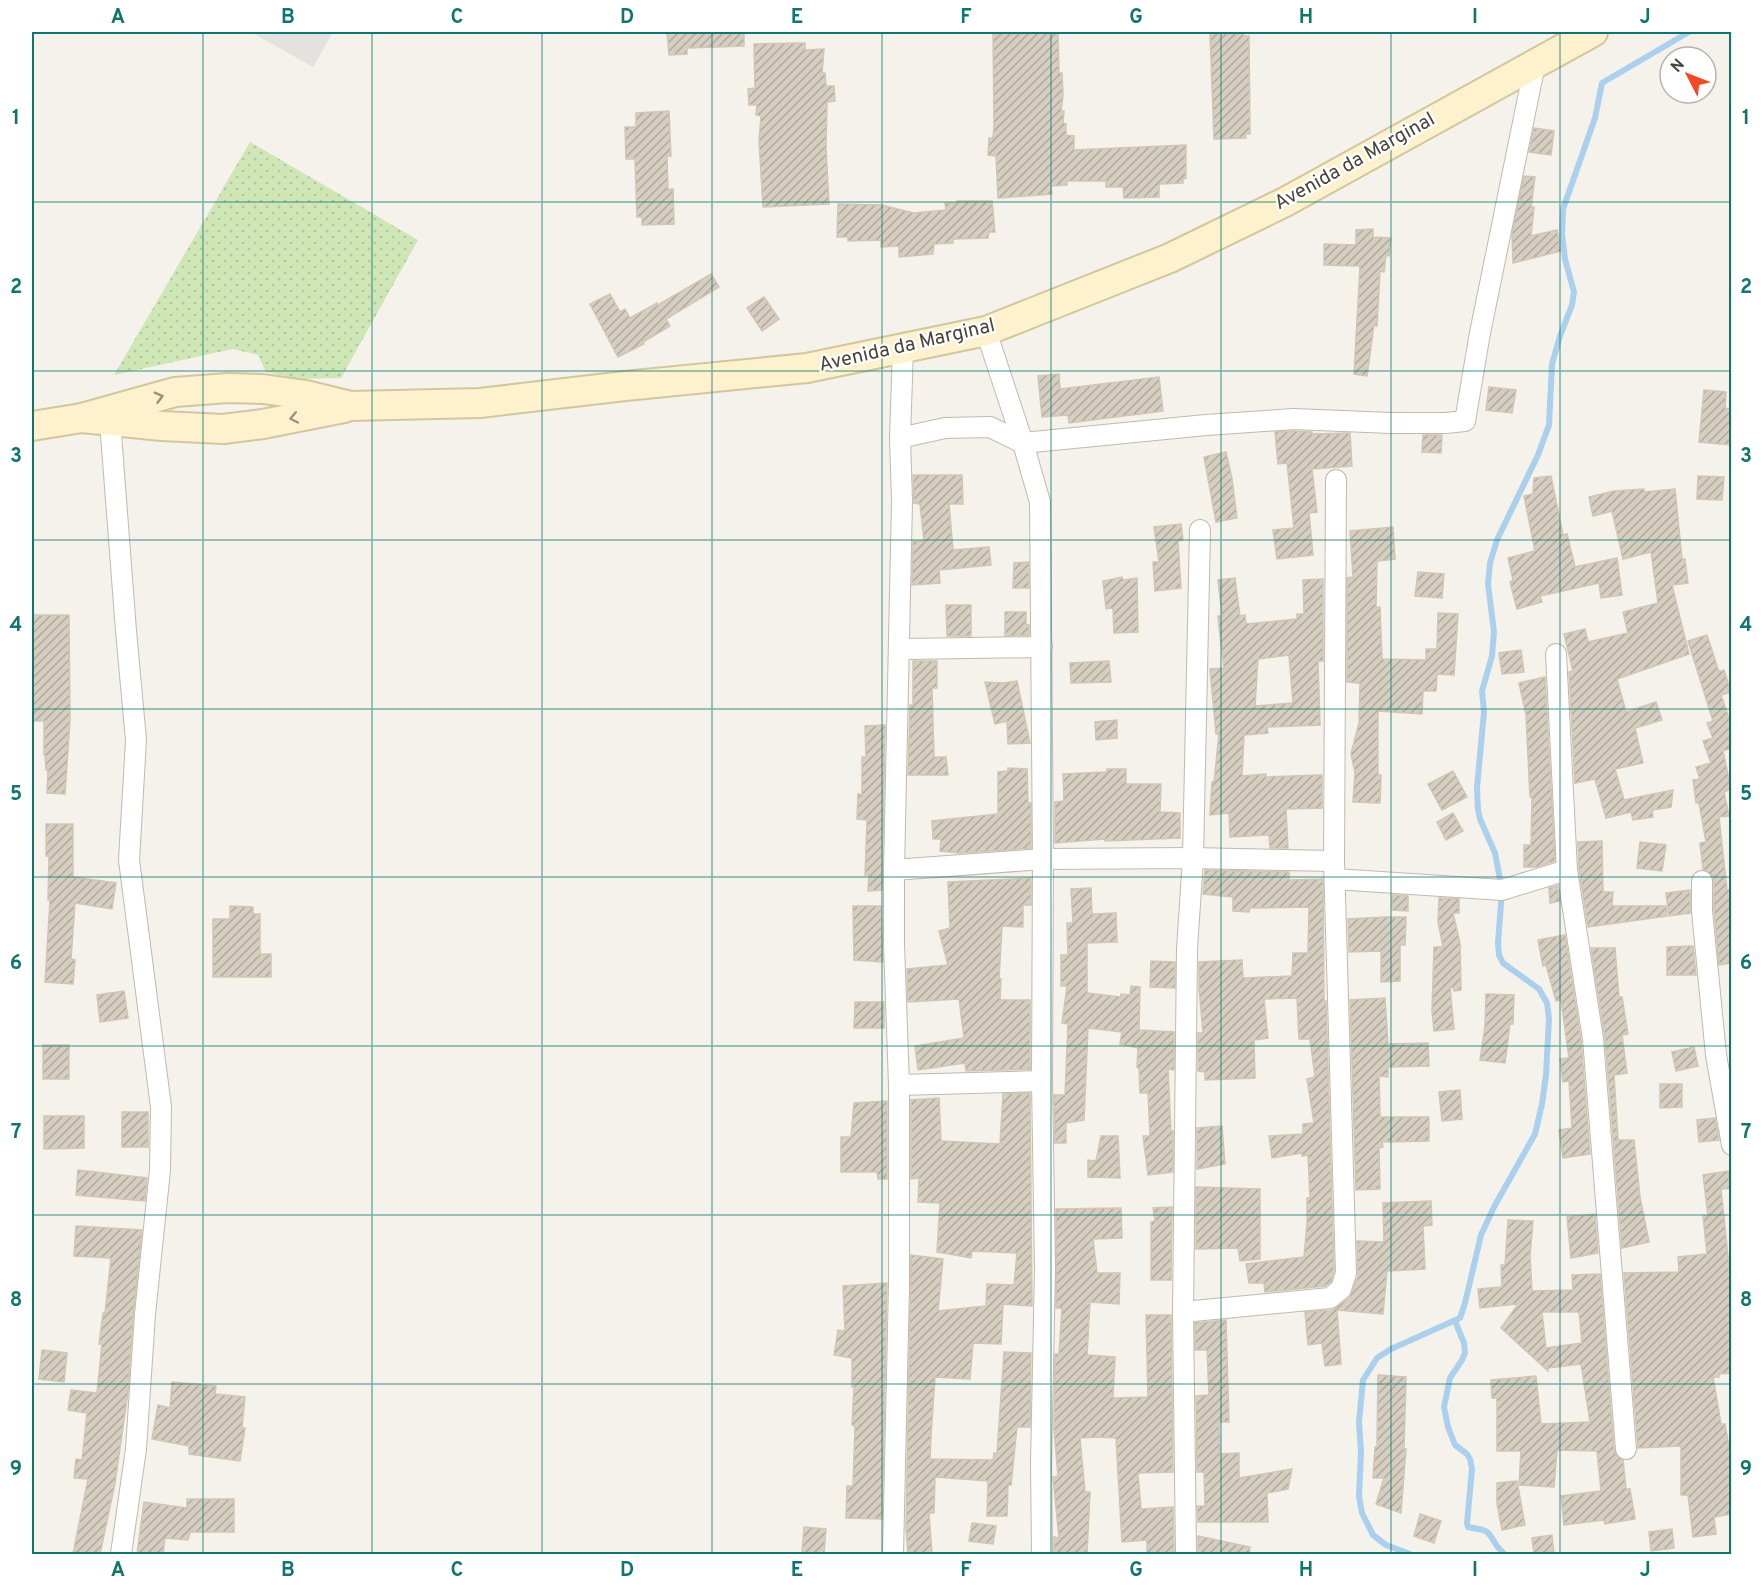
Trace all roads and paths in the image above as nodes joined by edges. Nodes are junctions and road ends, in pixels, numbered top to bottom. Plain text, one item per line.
1 (1593, 32) edge
2 (1535, 64) junction
3 (986, 331) junction
4 (903, 348) junction
5 (351, 406) junction
6 (96, 419) junction
7 (32, 426) edge
8 (900, 438) junction
9 (1023, 443) junction
10 (1336, 480) dead end
11 (1200, 530) dead end
12 (900, 647) junction
13 (1042, 647) junction
14 (1556, 654) dead end
15 (1193, 858) junction
16 (1043, 859) junction
17 (894, 870) junction
18 (1334, 870) junction
19 (1567, 870) junction
20 (1702, 881) dead end
21 (1042, 1081) junction
22 (899, 1085) junction
23 (1731, 1145) edge
24 (1183, 1312) junction
25 (1626, 1449) dead end
26 (121, 1554) edge
27 (893, 1554) edge
28 (1042, 1554) edge
29 (1186, 1554) edge

1 - 2 main road, Avenida da Marginal
2 - 3 main road, Avenida da Marginal
2 - 9 street
3 - 4 main road, Avenida da Marginal
3 - 9 street
4 - 5 main road, Avenida da Marginal
4 - 8 street
5 -> 6 main road
6 -> 5 main road, Avenida da Marginal
6 - 7 main road
6 - 26 street
8 - 9 street
8 - 12 street
9 - 13 street
10 - 18 street
11 - 15 street
12 - 13 street
12 - 17 street
13 - 16 street
14 - 19 street
15 - 16 street
15 - 18 street
15 - 24 street
16 - 17 street
16 - 21 street
17 - 22 street
18 - 19 street
18 - 24 street
19 - 25 street
20 - 23 street
21 - 22 street
21 - 28 street
22 - 27 street
24 - 29 street

